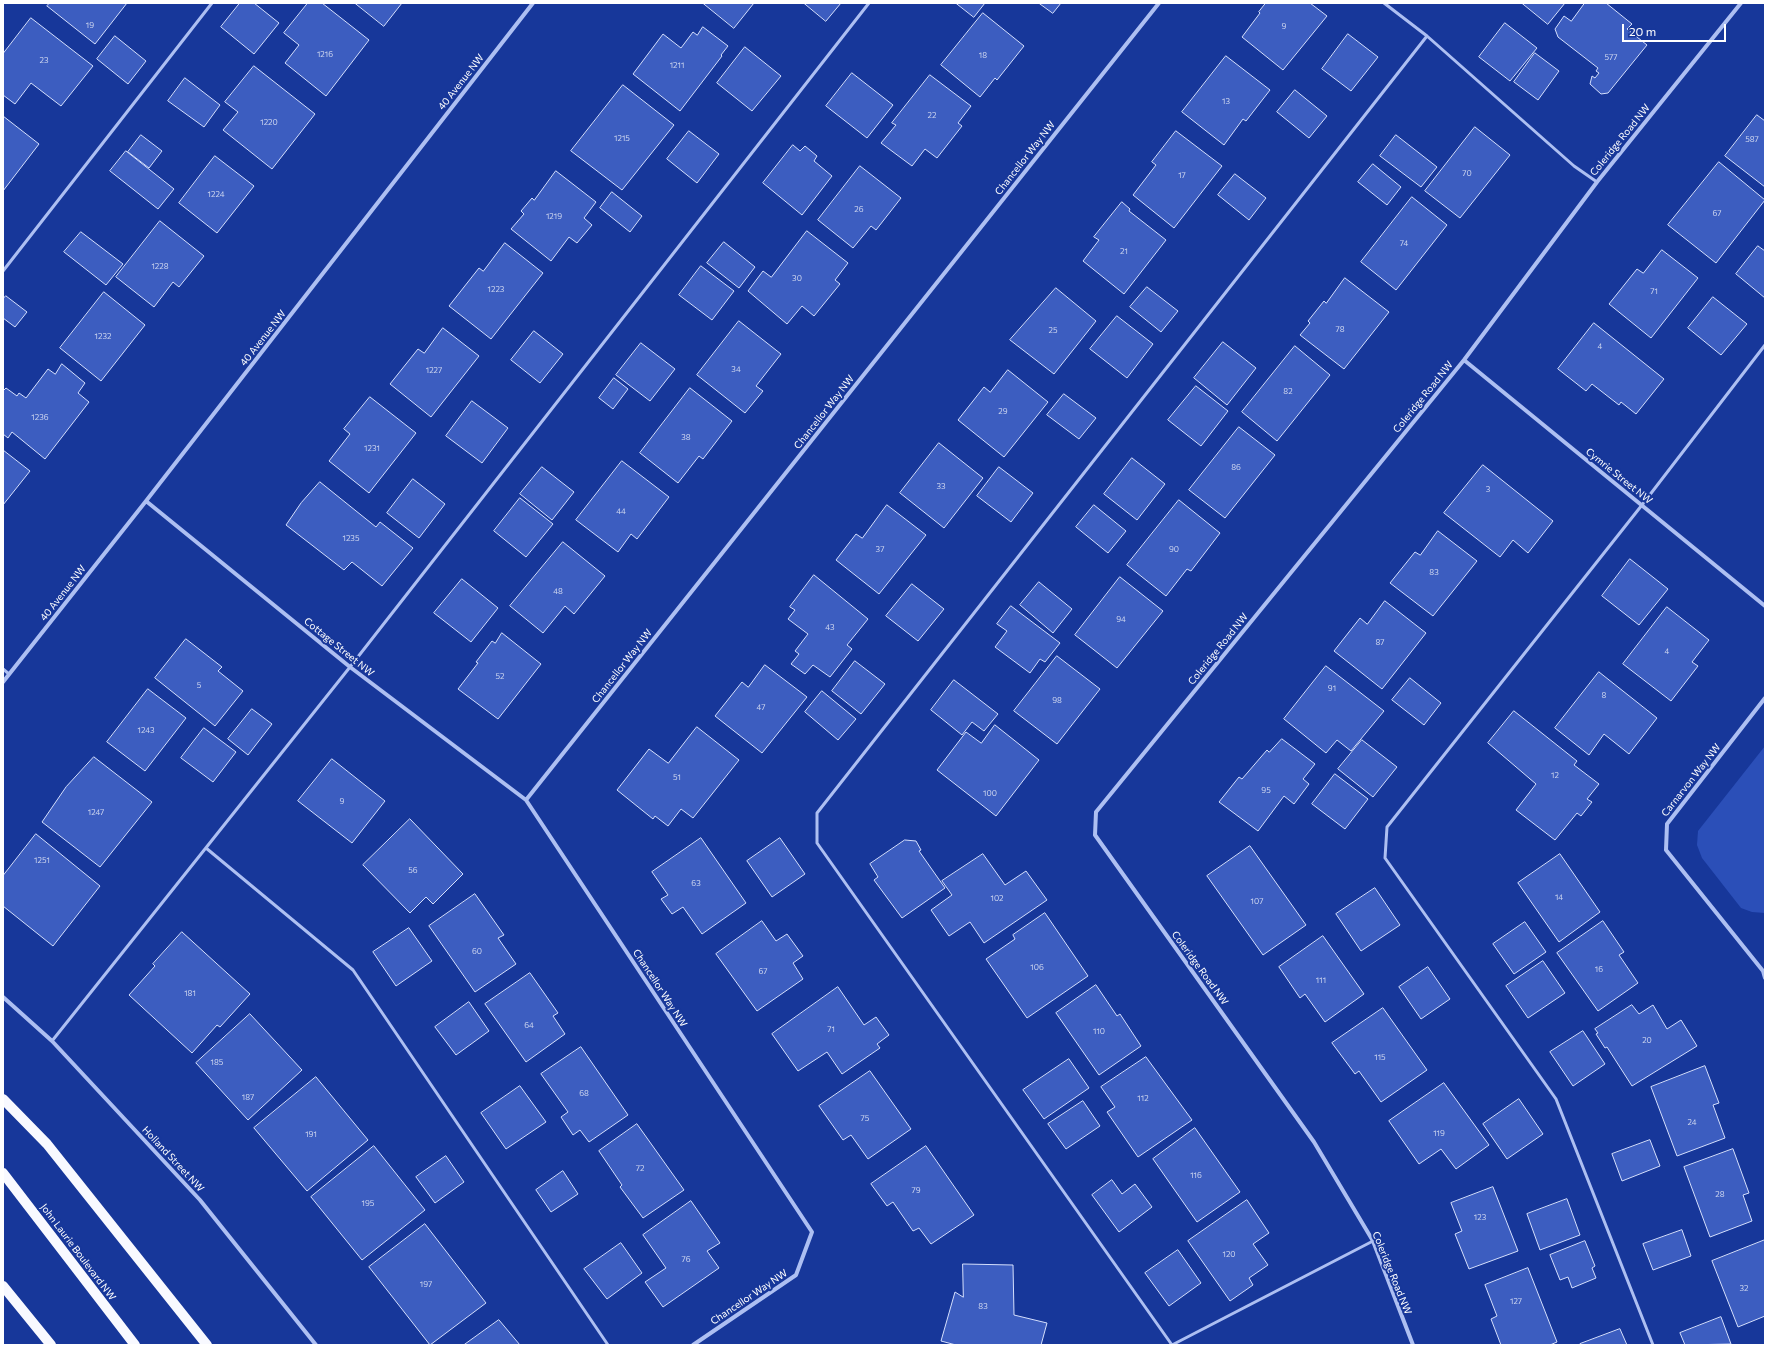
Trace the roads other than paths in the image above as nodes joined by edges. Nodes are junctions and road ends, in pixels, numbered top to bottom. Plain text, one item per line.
1 (212, 3) edge
2 (533, 3) edge
3 (869, 3) edge
4 (1159, 3) edge
5 (1384, 3) edge
6 (1741, 3) edge
7 (1427, 36) junction
8 (1597, 182) junction
9 (3, 271) edge
10 (1765, 345) edge
11 (1464, 360) junction
12 (146, 501) junction
13 (1642, 505) junction
14 (1765, 606) edge
15 (350, 667) junction
16 (3, 669) edge
17 (9, 674) junction
18 (3, 682) edge
19 (1765, 698) edge
20 (526, 800) junction
21 (206, 848) junction
22 (1764, 970) edge
23 (1765, 978) edge
24 (3, 997) edge
25 (52, 1041) junction
26 (3, 1099) edge
27 (3, 1173) edge
28 (1373, 1242) junction
29 (3, 1286) edge
30 (50, 1345) edge
31 (135, 1345) edge
32 (207, 1345) edge
33 (316, 1345) edge
34 (608, 1345) edge
35 (693, 1345) edge
36 (1172, 1345) edge
37 (1413, 1345) edge
38 (1653, 1345) edge

1 - 9 lane
2 - 12 street, 40 Avenue NW
3 - 15 lane
4 - 20 street, Chancellor Way NW
5 - 7 lane
6 - 8 street, Coleridge Road NW
7 - 8 lane
7 - 36 lane
8 - 11 street, Coleridge Road NW
10 - 13 lane
11 - 13 street, Cymrie Street NW
11 - 28 street, Coleridge Road NW
12 - 15 street, Cottage Street NW
12 - 17 street, 40 Avenue NW
13 - 14 street, Cymrie Street NW
13 - 38 lane
15 - 20 street, Cottage Street NW
15 - 21 lane
16 - 17 lane
17 - 18 street, 40 Avenue NW
19 - 22 street, Carnarvon Way NW
20 - 35 street, Chancellor Way NW
21 - 25 lane
21 - 34 lane
22 - 23 street, Carnarvon Way NW
24 - 25 street, Holland Street NW
25 - 33 street, Holland Street NW
26 - 32 main road
27 - 31 main road, John Laurie Boulevard NW
28 - 36 lane
28 - 37 street, Coleridge Road NW
29 - 30 main road

